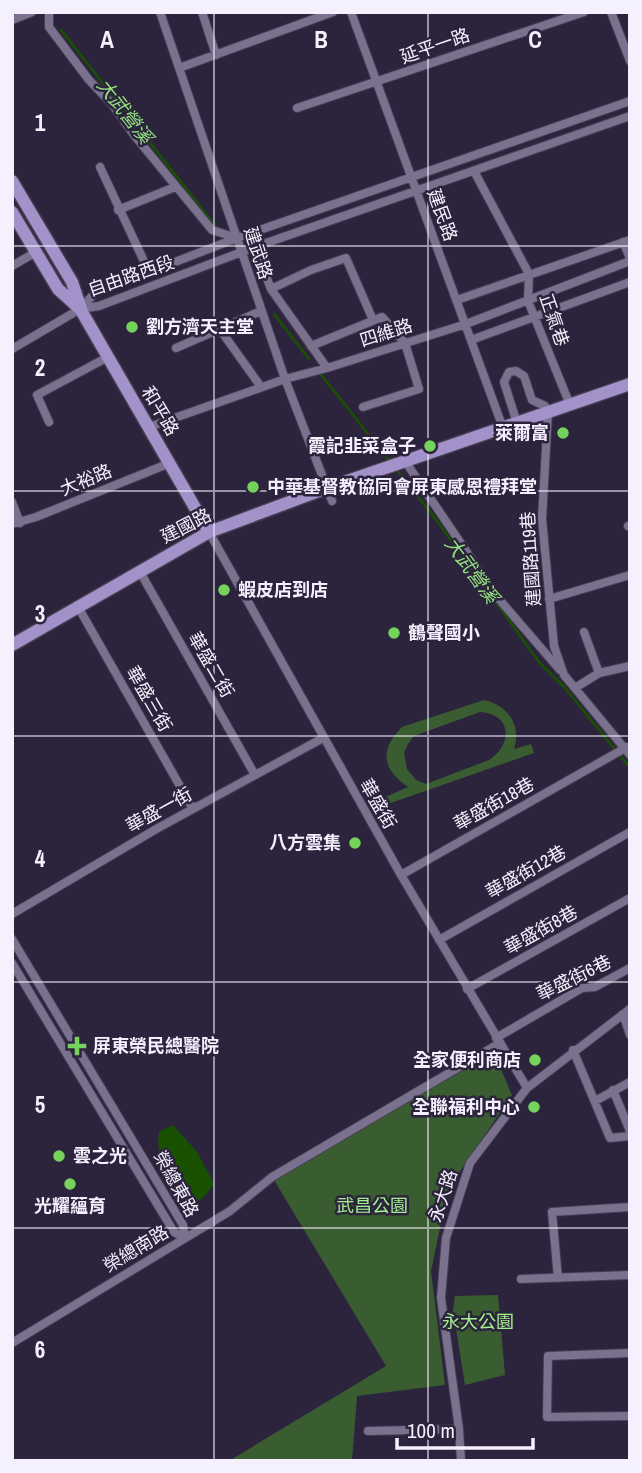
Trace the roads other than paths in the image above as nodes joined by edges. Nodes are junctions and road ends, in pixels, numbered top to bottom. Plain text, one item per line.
1 (32, 12) edge
2 (49, 12) edge
3 (160, 12) edge
4 (202, 12) edge
5 (333, 12) edge
6 (351, 12) edge
7 (584, 12) edge
8 (611, 12) edge
9 (12, 20) edge
10 (216, 55) junction
11 (630, 61) edge
12 (179, 68) junction
13 (378, 82) junction
14 (630, 101) edge
15 (297, 108) dead end
16 (630, 116) edge
17 (100, 167) dead end
18 (474, 171) junction
19 (411, 177) junction
20 (12, 181) edge
21 (175, 187) junction
22 (416, 191) junction
23 (118, 211) junction
24 (12, 212) edge
25 (250, 234) junction
26 (237, 238) junction
27 (626, 241) edge
28 (255, 247) junction
29 (36, 252) junction
30 (240, 253) junction
31 (630, 260) edge
32 (12, 266) edge
33 (149, 272) junction
34 (529, 274) junction
35 (630, 282) edge
36 (271, 289) junction
37 (457, 300) junction
38 (528, 300) junction
39 (80, 309) junction
40 (261, 311) junction
41 (533, 317) junction
42 (373, 320) junction
43 (466, 324) junction
44 (219, 328) junction
45 (471, 341) junction
46 (405, 343) junction
47 (311, 346) junction
48 (176, 348) dead end
49 (12, 349) edge
50 (108, 357) junction
51 (321, 370) junction
52 (285, 379) junction
53 (630, 384) edge
54 (261, 387) junction
55 (570, 405) junction
56 (363, 407) dead end
57 (548, 413) junction
58 (49, 422) dead end
59 (517, 423) junction
60 (149, 427) junction
61 (503, 428) junction
62 (170, 463) junction
63 (397, 464) junction
64 (327, 488) junction
65 (332, 501) dead end
66 (12, 502) edge
67 (16, 523) edge
68 (209, 532) junction
69 (139, 570) junction
70 (630, 575) edge
71 (549, 599) junction
72 (77, 605) junction
73 (584, 632) dead end
74 (12, 645) edge
75 (630, 666) edge
76 (600, 673) junction
77 (564, 675) junction
78 (575, 688) junction
79 (323, 738) junction
80 (628, 750) edge
81 (255, 775) junction
82 (193, 809) junction
83 (630, 832) edge
84 (401, 875) junction
85 (630, 898) edge
86 (12, 914) edge
87 (12, 939) edge
88 (439, 940) junction
89 (12, 963) edge
90 (630, 968) edge
91 (35, 977) junction
92 (24, 984) junction
93 (467, 989) junction
94 (626, 1011) edge
95 (630, 1035) edge
96 (498, 1041) junction
97 (573, 1050) junction
98 (630, 1082) edge
99 (527, 1088) junction
100 (612, 1090) junction
101 (595, 1101) junction
102 (630, 1131) edge
103 (630, 1136) edge
104 (145, 1160) junction
105 (134, 1167) junction
106 (272, 1177) joint
107 (630, 1207) edge
108 (185, 1238) junction
109 (630, 1275) edge
110 (558, 1278) junction
111 (521, 1279) dead end
112 (12, 1343) edge
113 (630, 1353) edge
114 (630, 1416) edge
115 (459, 1429) junction
116 (368, 1431) dead end
117 (461, 1461) edge

1 - 9 street
2 - 21 street
3 - 12 street, 建武路
4 - 10 street
5 - 10 street
6 - 13 street, 建民路
7 - 13 street, 延平一路
8 - 11 street
10 - 12 street
12 - 26 street, 建武路
13 - 15 street, 延平一路
13 - 19 street, 建民路
14 - 19 street, 自由路西段
16 - 18 street, 自由路西段
17 - 23 street
18 - 22 street, 自由路西段
18 - 34 street, 正氣巷
19 - 22 street, 建民路
19 - 25 street, 自由路西段
20 - 39 main road, 和平路
21 - 23 street
21 - 26 street
22 - 28 street, 自由路西段
22 - 37 street, 建民路
23 - 33 street
24 - 29 main road, 和平路
25 - 26 street, 自由路西段
25 - 28 street
26 - 30 street, 建武路
26 - 33 street, 自由路西段
27 - 31 street
27 - 34 street
28 - 30 street, 自由路西段
28 - 36 street
29 - 32 street
29 - 39 main road, 和平路
30 - 39 street, 自由路西段
30 - 40 street, 建武路
31 - 38 street, 四維路
33 - 39 street, 自由路西段
34 - 37 street
34 - 38 street, 正氣巷
35 - 41 street
36 - 42 street
36 - 47 street
37 - 43 street, 建民路
38 - 41 street, 正氣巷
38 - 43 street, 四維路
39 - 49 street
39 - 50 main road, 和平路
40 - 44 street
40 - 52 street, 建武路
41 - 45 street
41 - 55 street, 正氣巷
42 - 46 street
42 - 47 street
43 - 45 street, 建民路
43 - 46 street, 四維路
44 - 48 street
44 - 54 street
45 - 61 street, 建民路
46 - 51 street, 四維路
46 - 56 street
47 - 51 street
50 - 58 street
50 - 60 main road, 和平路
51 - 52 street, 四維路
52 - 54 street, 四維路
52 - 64 street, 建武路
53 - 55 main road, 建國路
54 - 60 street, 四維路
55 - 57 main road, 建國路
57 - 59 main road, 建國路
57 - 59 street
57 - 71 street, 建國路119巷
59 - 61 main road, 建國路
60 - 62 main road, 和平路
61 - 63 main road, 建國路
62 - 67 street, 大裕路
62 - 68 main road, 和平路
63 - 64 main road, 建國路
63 - 77 street
64 - 65 street, 建武路
64 - 68 main road, 建國路
66 - 67 street
68 - 69 main road, 建國路
68 - 79 street, 華盛街
69 - 72 main road, 建國路
69 - 81 street, 華盛二街
70 - 71 street
71 - 77 street, 建國路119巷
72 - 74 main road, 建國路
72 - 82 street, 華盛三街
73 - 76 street
75 - 76 street
76 - 78 street
77 - 78 street, 建國路119巷
78 - 80 street, 建國路119巷
79 - 81 street, 華盛一街
79 - 84 street, 華盛街
80 - 84 street, 華盛街18巷
81 - 82 street, 華盛一街
82 - 86 street, 華盛一街
83 - 88 street, 華盛街12巷
84 - 88 street, 華盛街
85 - 93 street, 華盛街8巷
87 - 91 street, 榮總東路
88 - 93 street, 華盛街
89 - 92 street, 榮總東路
90 - 96 street, 華盛街6巷
91 - 92 street
91 - 104 street, 榮總東路
92 - 105 street, 榮總東路
93 - 96 street, 華盛街
94 - 95 street
94 - 97 street, 永大路
96 - 99 street, 華盛街
96 - 106 street, 華盛街6巷
97 - 99 street, 永大路
97 - 101 street
98 - 100 street
99 - 115 street, 永大路
100 - 101 street
100 - 102 street
101 - 103 street
104 - 105 street
104 - 108 street, 榮總東路
105 - 108 street, 榮總東路
106 - 108 street, 榮總南路
107 - 110 street
108 - 112 street, 榮總南路
109 - 110 street
110 - 111 street
113 - 114 street
115 - 116 street
115 - 117 street, 永大路

